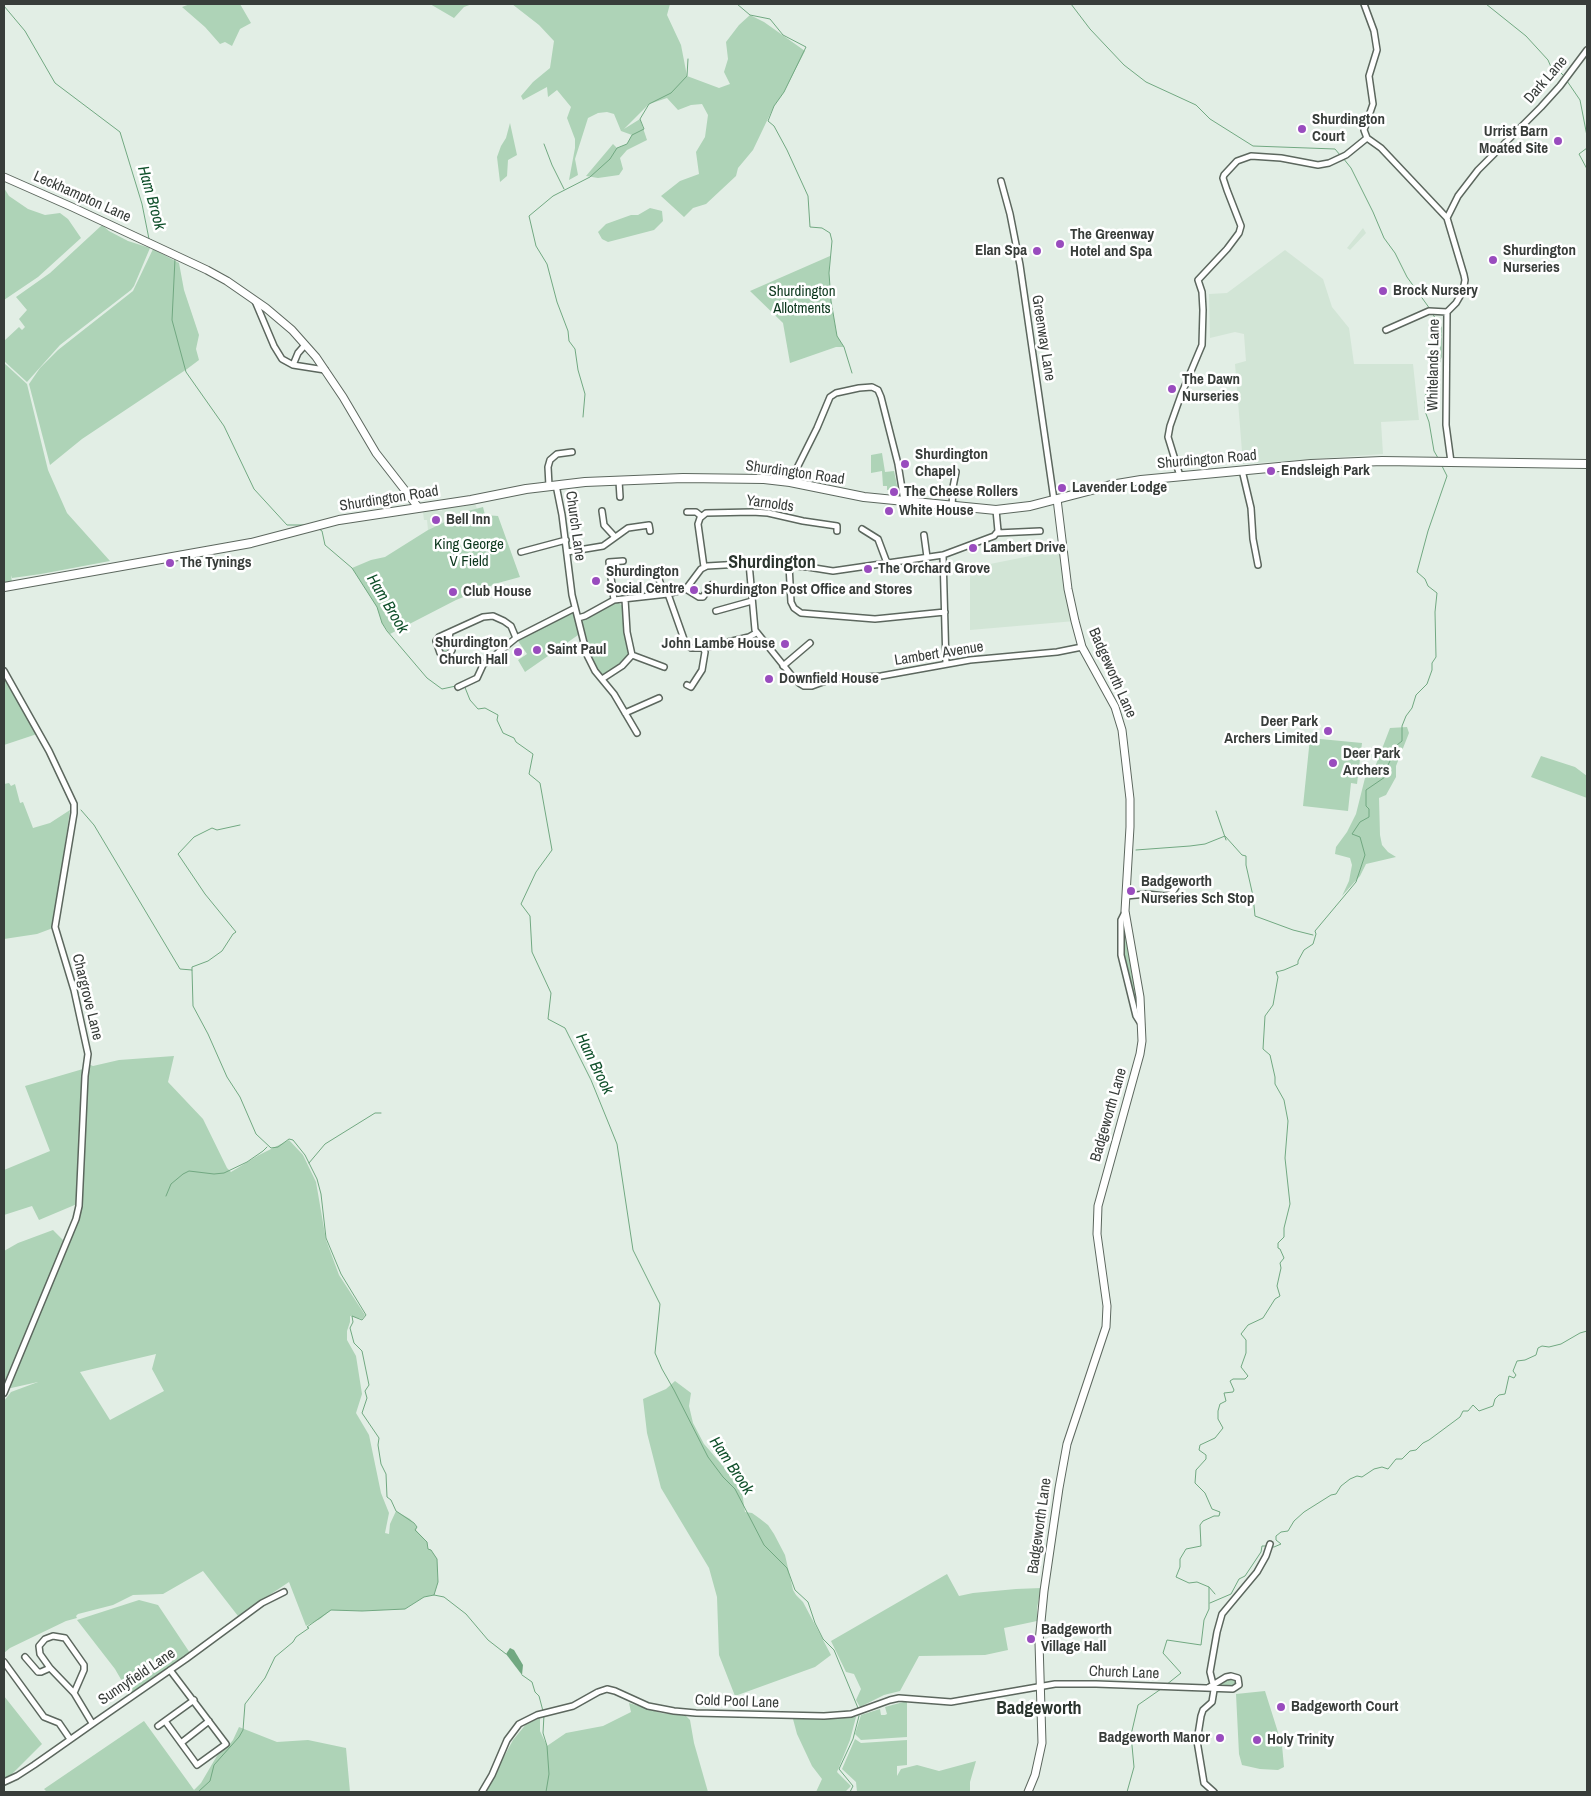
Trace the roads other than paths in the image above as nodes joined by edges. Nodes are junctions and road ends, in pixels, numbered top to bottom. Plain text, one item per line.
1 (1364, 4) edge
2 (1587, 50) edge
3 (1367, 138) junction
4 (4, 177) edge
5 (1000, 181) dead end
6 (1447, 218) junction
7 (254, 298) junction
8 (1447, 312) junction
9 (1386, 330) dead end
10 (306, 345) junction
11 (293, 365) junction
12 (326, 370) junction
13 (572, 452) dead end
14 (1450, 462) junction
15 (1587, 464) edge
16 (1242, 470) junction
17 (956, 472) dead end
18 (1180, 476) junction
19 (618, 481) junction
20 (790, 482) junction
21 (552, 485) junction
22 (620, 497) dead end
23 (1056, 500) junction
24 (904, 501) junction
25 (952, 506) junction
26 (418, 507) junction
27 (996, 510) junction
28 (602, 511) dead end
29 (687, 512) dead end
30 (701, 516) junction
31 (648, 518) dead end
32 (837, 526) dead end
33 (862, 529) dead end
34 (1040, 531) dead end
35 (997, 533) junction
36 (924, 535) dead end
37 (615, 537) junction
38 (566, 540) junction
39 (521, 552) dead end
40 (567, 552) junction
41 (943, 555) junction
42 (927, 557) junction
43 (623, 560) dead end
44 (749, 563) junction
45 (887, 563) junction
46 (789, 565) junction
47 (1258, 565) dead end
48 (704, 567) junction
49 (657, 573) dead end
50 (711, 585) dead end
51 (4, 587) edge
52 (686, 590) junction
53 (666, 594) junction
54 (625, 599) junction
55 (614, 600) junction
56 (752, 601) junction
57 (575, 608) junction
58 (716, 611) dead end
59 (945, 612) junction
60 (578, 618) junction
61 (450, 632) junction
62 (756, 632) junction
63 (516, 638) junction
64 (810, 643) dead end
65 (1082, 647) junction
66 (703, 648) junction
67 (632, 654) junction
68 (946, 664) junction
69 (783, 666) junction
70 (664, 667) dead end
71 (4, 671) edge
72 (602, 679) junction
73 (458, 687) dead end
74 (690, 688) dead end
75 (659, 698) dead end
76 (624, 713) junction
77 (637, 734) dead end
78 (1176, 887) dead end
79 (1126, 896) junction
80 (1125, 911) junction
81 (1142, 1025) junction
82 (4, 1393) edge
83 (1269, 1548) dead end
84 (284, 1592) dead end
85 (25, 1656) dead end
86 (4, 1662) edge
87 (50, 1668) junction
88 (170, 1670) junction
89 (1040, 1687) junction
90 (1212, 1687) junction
91 (74, 1693) junction
92 (194, 1700) junction
93 (165, 1721) junction
94 (209, 1722) junction
95 (92, 1723) junction
96 (158, 1726) dead end
97 (70, 1739) junction
98 (181, 1743) junction
99 (4, 1782) edge
100 (482, 1792) edge
101 (1028, 1792) edge
102 (1214, 1792) edge

1 - 3 street
2 - 6 street, Dark Lane
3 - 6 street, Whitelands Lane
3 - 18 street
4 - 7 street, Leckhampton Lane
5 - 23 street, Greenway Lane
6 - 8 street, Whitelands Lane
7 - 10 street, Leckhampton Lane
7 - 11 street
8 - 9 street
8 - 14 street, Whitelands Lane
10 - 11 street
10 - 12 street, Leckhampton Lane
11 - 12 street
12 - 26 street, Leckhampton Lane
13 - 21 street, Church Lane
14 - 15 main road, Shurdington Road
14 - 16 main road, Shurdington Road
16 - 18 main road, Shurdington Road
16 - 47 street
17 - 25 street
18 - 23 main road, Shurdington Road
19 - 20 main road, Shurdington Road
19 - 21 main road, Shurdington Road
19 - 22 street
20 - 24 main road, Shurdington Road
20 - 24 street
21 - 26 main road, Shurdington Road
21 - 38 street, Church Lane
23 - 27 main road, Shurdington Road
23 - 65 street, Badgeworth Lane
24 - 25 main road, Shurdington Road
25 - 27 main road, Shurdington Road
26 - 51 main road, Shurdington Road
27 - 35 street
28 - 37 street
29 - 30 street, Yarnolds
30 - 32 street, Yarnolds
30 - 48 street
31 - 37 street
33 - 45 street
34 - 35 street
35 - 41 street
36 - 42 street
37 - 40 street
38 - 39 street
38 - 40 street, Church Lane
40 - 57 street, Church Lane
41 - 42 street
41 - 59 street
42 - 45 street
43 - 55 street
44 - 46 street
44 - 48 street
44 - 56 street
45 - 46 street
46 - 59 street
48 - 52 street
49 - 53 street
50 - 52 street
52 - 53 street
53 - 54 street
53 - 66 street
54 - 55 street
54 - 67 street
55 - 60 street
56 - 58 street
56 - 62 street
57 - 60 street, Church Lane
57 - 63 street
59 - 68 street
60 - 72 street, Church Lane
61 - 61 street
61 - 63 street
62 - 66 street
62 - 69 street
63 - 73 street
64 - 69 street
65 - 68 street, Lambert Avenue
65 - 79 street, Badgeworth Lane
66 - 74 street
67 - 70 street
67 - 72 street
68 - 69 street, Lambert Avenue
71 - 82 street, Chargrove Lane
72 - 76 street, Church Lane
75 - 76 street
76 - 77 street, Church Lane
78 - 79 street
79 - 80 street, Badgeworth Lane
80 - 81 street, Badgeworth Lane
80 - 81 street
81 - 89 street, Badgeworth Lane
83 - 90 street
84 - 88 street, Sunnyfield Lane
85 - 87 street
86 - 97 street
87 - 91 street
87 - 91 street
88 - 92 street
88 - 95 street, Sunnyfield Lane
89 - 90 street, Church Lane
89 - 100 street, Cold Pool Lane
89 - 101 street, Badgeworth Lane
90 - 102 street
91 - 95 street
92 - 93 street
92 - 94 street
93 - 96 street
93 - 98 street
94 - 98 street
94 - 98 street
95 - 97 street, Sunnyfield Lane
97 - 99 street, Sunnyfield Lane

